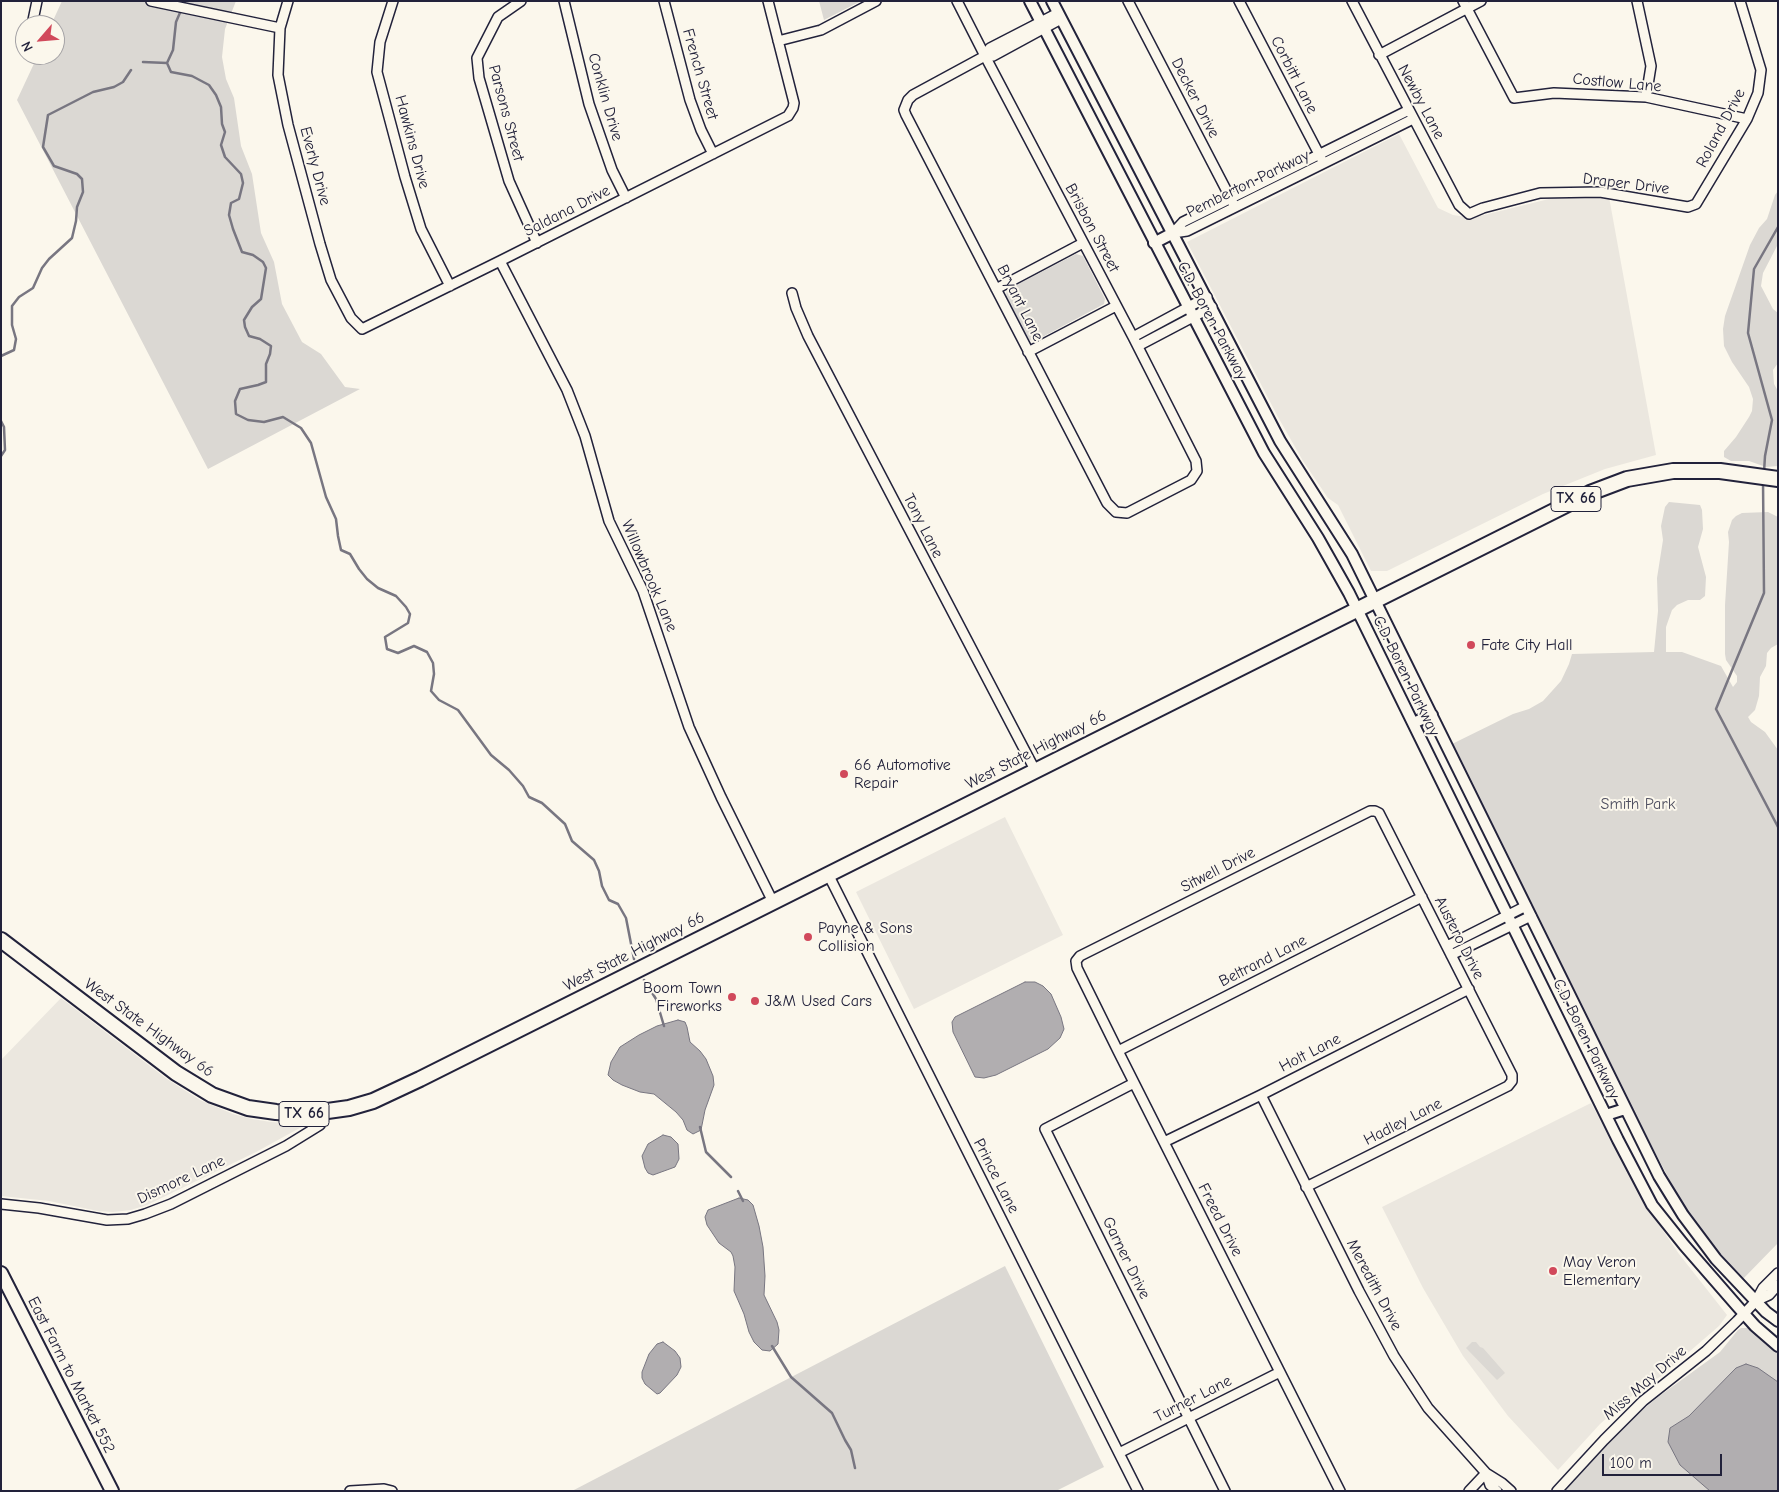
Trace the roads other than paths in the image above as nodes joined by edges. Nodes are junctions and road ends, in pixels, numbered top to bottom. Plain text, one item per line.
1 (37, 1) edge
2 (151, 1) edge
3 (288, 1) edge
4 (393, 1) edge
5 (521, 1) edge
6 (564, 1) edge
7 (664, 1) edge
8 (768, 1) edge
9 (876, 1) edge
10 (957, 1) edge
11 (1030, 1) edge
12 (1052, 1) edge
13 (1128, 1) edge
14 (1239, 1) edge
15 (1352, 1) edge
16 (1480, 1) edge
17 (1637, 1) edge
18 (1740, 1) edge
19 (1465, 5) edge
20 (34, 15) edge
21 (1059, 16) junction
22 (1042, 25) junction
23 (280, 28) junction
24 (778, 41) junction
25 (1379, 55) junction
26 (985, 56) junction
27 (1646, 97) junction
28 (1411, 114) junction
29 (1747, 119) junction
30 (713, 154) junction
31 (1321, 159) junction
32 (626, 198) junction
33 (1230, 199) junction
34 (1693, 206) joint
35 (1235, 208) junction
36 (1469, 214) joint
37 (1173, 233) junction
38 (537, 243) junction
39 (1083, 243) junction
40 (1154, 243) junction
41 (500, 261) junction
42 (450, 286) junction
43 (996, 289) junction
44 (792, 293) dead end
45 (1207, 297) junction
46 (1116, 306) junction
47 (1188, 306) junction
48 (1212, 307) junction
49 (1193, 316) junction
50 (362, 329) joint
51 (1133, 337) junction
52 (1138, 346) junction
53 (1028, 352) junction
54 (1776, 479) edge
55 (1116, 512) joint
56 (1374, 600) junction
57 (1356, 608) junction
58 (1432, 715) junction
59 (1413, 723) junction
60 (1035, 770) junction
61 (1375, 811) joint
62 (828, 874) junction
63 (1422, 897) junction
64 (773, 902) junction
65 (1526, 906) junction
66 (1508, 915) junction
67 (1531, 916) junction
68 (1513, 925) junction
69 (1, 940) edge
70 (1449, 951) junction
71 (1076, 961) joint
72 (1468, 989) junction
73 (1118, 1051) junction
74 (1512, 1081) joint
75 (1134, 1083) junction
76 (1261, 1095) junction
77 (1625, 1108) junction
78 (320, 1112) junction
79 (1606, 1115) junction
80 (1164, 1142) junction
81 (1306, 1187) junction
82 (1, 1204) edge
83 (1778, 1273) edge
84 (1, 1274) edge
85 (1778, 1285) edge
86 (1756, 1301) junction
87 (1744, 1314) junction
88 (1778, 1321) edge
89 (1778, 1346) edge
90 (1280, 1372) junction
91 (1189, 1417) junction
92 (1119, 1453) junction
93 (1486, 1473) junction
94 (112, 1491) edge
95 (350, 1491) edge
96 (392, 1491) edge
97 (1138, 1491) edge
98 (1225, 1491) edge
99 (1340, 1491) edge
100 (1469, 1491) edge
101 (1497, 1491) edge
102 (1511, 1491) edge
103 (1557, 1491) edge

1 - 20 street
2 - 23 street
3 - 23 street, Everly Drive
4 - 42 street, Hawkins Drive
5 - 38 street, Parsons Street
6 - 32 street, Conklin Drive
7 - 30 street, French Street
8 - 24 street
9 - 24 street
10 - 26 street, Brisbon Street
11 - 22 street, C.D. Boren Parkway
12 - 21 street, C.D. Boren Parkway
13 - 33 street, Decker Drive
14 - 31 street, Corbitt Lane
15 - 25 street, Newby Lane
16 - 19 street
17 - 27 street
18 - 29 street, Roland Drive
19 - 25 street
19 - 27 street, Costlow Lane
21 - 22 street
21 - 37 street, C.D. Boren Parkway
22 - 26 street
22 - 40 street, C.D. Boren Parkway
23 - 50 street, Everly Drive
24 - 30 street, Saldana Drive
25 - 28 street, Newby Lane
26 - 39 street, Brisbon Street
26 - 43 street, Bryant Lane
27 - 29 street, Costlow Lane
28 - 31 street, Pemberton Parkway
28 - 36 street, Newby Lane
29 - 34 street, Roland Drive
30 - 32 street, Saldana Drive
31 - 33 street, Pemberton Parkway
31 - 35 street, Pemberton Parkway
32 - 38 street, Saldana Drive
33 - 35 street, Decker Drive
33 - 37 street, Pemberton Parkway
34 - 36 street, Draper Drive
35 - 37 street, Pemberton Parkway
37 - 40 street
37 - 45 street, C.D. Boren Parkway
38 - 41 street, Saldana Drive
39 - 43 street
39 - 46 street, Brisbon Street
40 - 47 street, C.D. Boren Parkway
41 - 42 street, Saldana Drive
41 - 64 street, Willowbrook Lane
42 - 50 street, Saldana Drive
43 - 53 street, Bryant Lane
44 - 60 street, Tony Lane
45 - 47 street
45 - 48 street, C.D. Boren Parkway
46 - 51 street, Brisbon Street
46 - 53 street
47 - 49 street, C.D. Boren Parkway
47 - 51 street
48 - 49 street
48 - 56 street, C.D. Boren Parkway
49 - 52 street
49 - 57 street, C.D. Boren Parkway
51 - 52 street, Brisbon Street
52 - 55 street, Brisbon Street
53 - 55 street, Bryant Lane
54 - 56 main road, TX 66
56 - 57 main road, TX 66
56 - 58 street, C.D. Boren Parkway
57 - 59 street, C.D. Boren Parkway
57 - 60 main road, West State Highway 66 / TX 66
58 - 59 street
58 - 65 street, C.D. Boren Parkway
59 - 66 street, C.D. Boren Parkway
60 - 62 main road, West State Highway 66 / TX 66
61 - 63 street, Austero Drive
61 - 71 street, Sitwell Drive
62 - 64 main road, West State Highway 66 / TX 66
62 - 92 street, Prince Lane
63 - 70 street, Austero Drive
63 - 73 street, Beltrand Lane
64 - 78 main road, West State Highway 66 / TX 66
65 - 66 street
65 - 67 street, C.D. Boren Parkway
66 - 68 street, C.D. Boren Parkway
66 - 70 street
67 - 68 street
67 - 77 street, C.D. Boren Parkway
68 - 70 street
68 - 79 street, C.D. Boren Parkway
69 - 78 main road, West State Highway 66 / TX 66
70 - 72 street, Austero Drive
71 - 73 street, Freed Drive
72 - 74 street, Austero Drive
72 - 76 street, Holt Lane
73 - 75 street, Freed Drive
74 - 81 street, Hadley Lane
75 - 80 street, Freed Drive
75 - 91 street, Garner Drive
76 - 80 street, Holt Lane
76 - 81 street, Meredith Drive
77 - 79 street
77 - 86 street, C.D. Boren Parkway
78 - 82 street, Dismore Lane
79 - 87 street, C.D. Boren Parkway
80 - 90 street, Freed Drive
81 - 93 street, Meredith Drive
83 - 86 street
84 - 94 main road, East Farm to Market 552
85 - 86 street
86 - 87 street, Miss May Drive
86 - 88 street, C.D. Boren Parkway
87 - 89 street, C.D. Boren Parkway
87 - 103 street, Miss May Drive
90 - 91 street, Turner Lane
90 - 99 street, Freed Drive
91 - 92 street, Turner Lane
91 - 98 street, Garner Drive
92 - 97 street, Prince Lane
93 - 100 street
93 - 101 street, Meredith Drive
93 - 102 street, Meredith Drive
95 - 96 street

